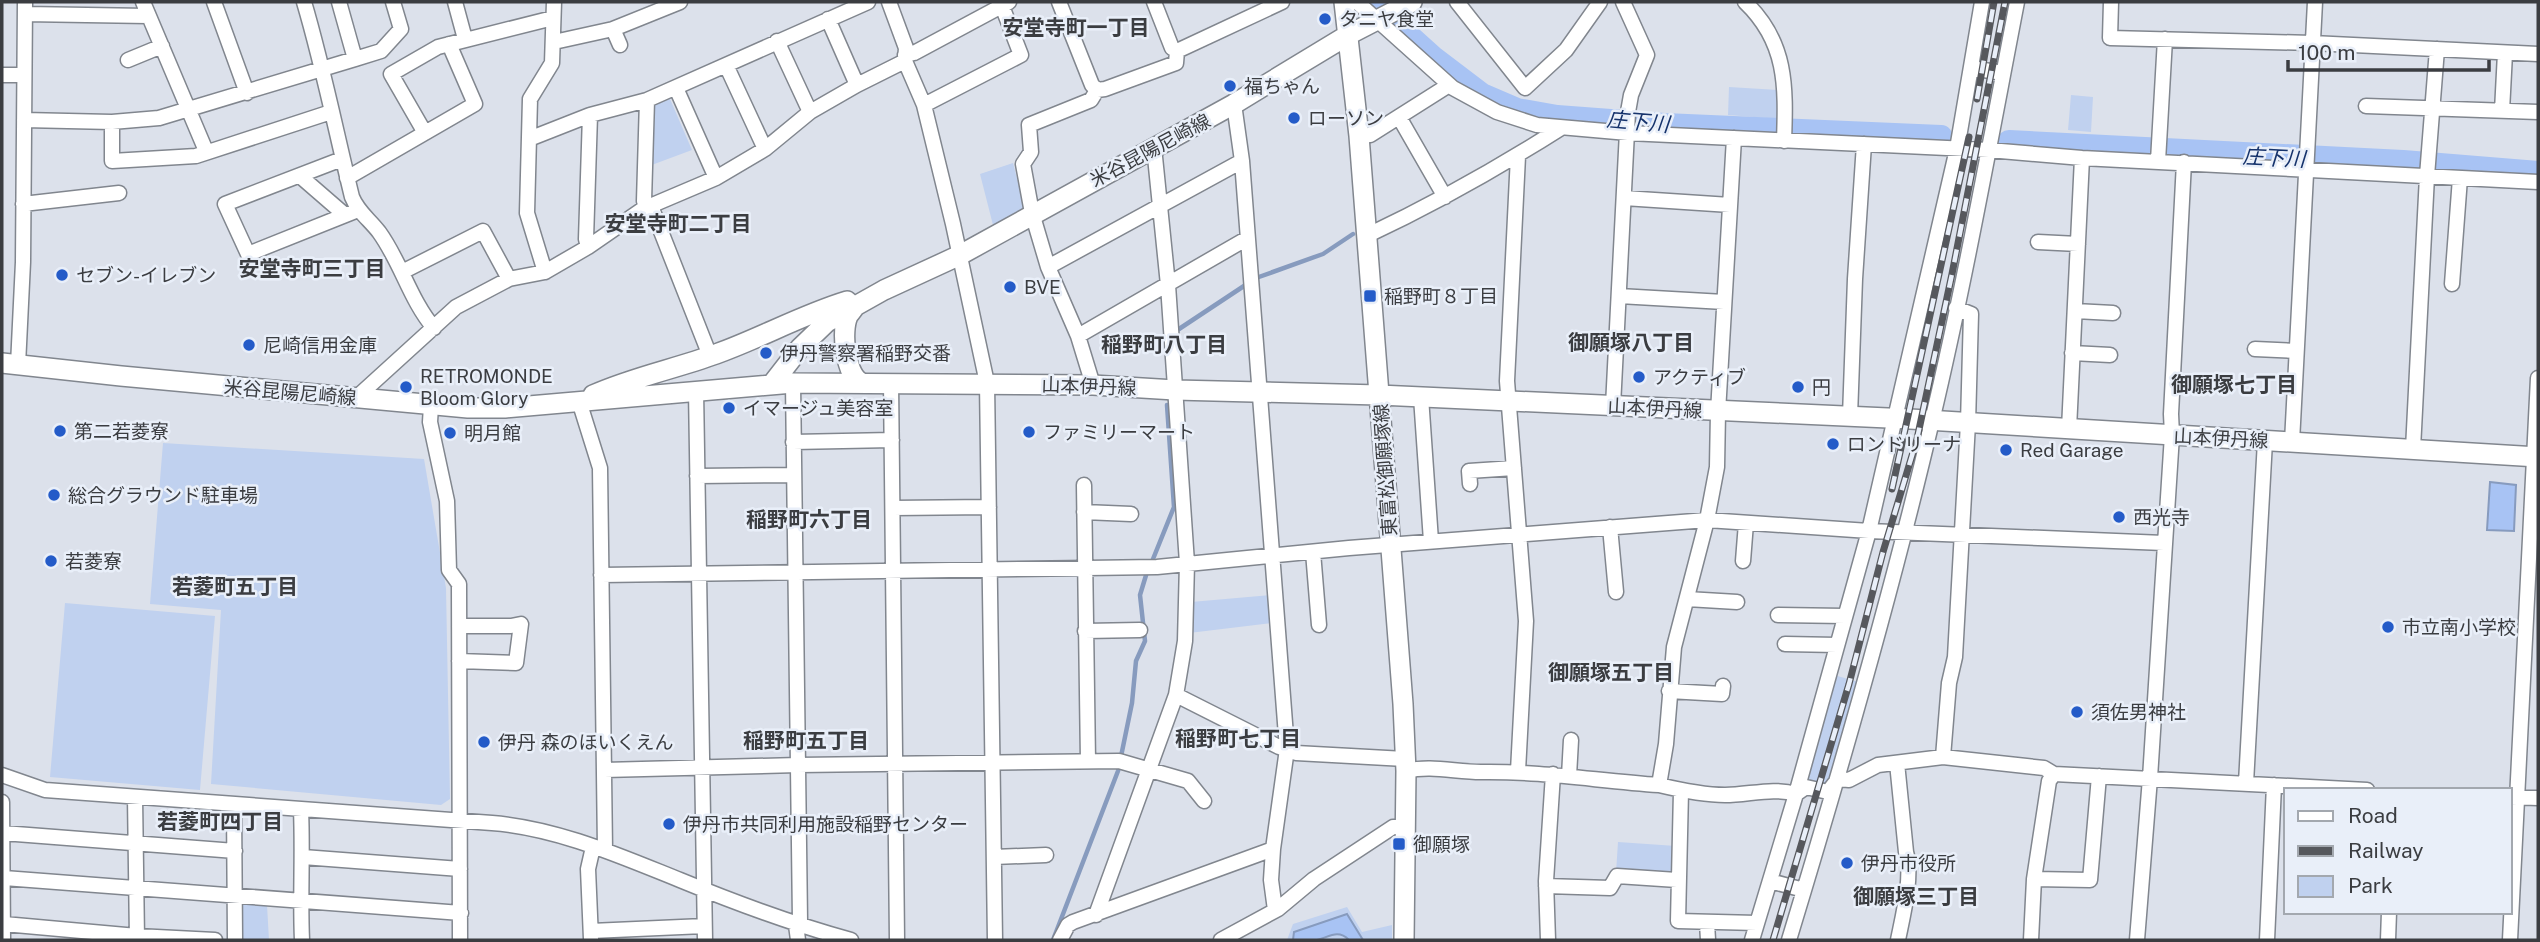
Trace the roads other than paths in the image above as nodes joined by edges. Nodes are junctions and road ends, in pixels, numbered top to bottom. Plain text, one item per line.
1 (143, 2) edge
2 (214, 2) edge
3 (303, 2) edge
4 (340, 2) edge
5 (393, 2) edge
6 (455, 2) edge
7 (554, 2) edge
8 (680, 2) edge
9 (869, 2) edge
10 (889, 2) edge
11 (1059, 2) edge
12 (1282, 2) edge
13 (1344, 2) edge
14 (1357, 2) edge
15 (1412, 2) edge
16 (1457, 2) edge
17 (1600, 2) edge
18 (1623, 2) edge
19 (1745, 2) edge
20 (1982, 2) edge
21 (2017, 2) edge
22 (2111, 2) edge
23 (2315, 2) edge
24 (1158, 3) edge
25 (1006, 4) edge
26 (25, 8) edge
27 (148, 16) junction
28 (1384, 17) junction
29 (553, 18) junction
30 (828, 19) junction
31 (613, 29) junction
32 (1348, 35) junction
33 (465, 39) junction
34 (2165, 39) junction
35 (554, 41) junction
36 (777, 41) junction
37 (2312, 43) junction
38 (449, 44) junction
39 (620, 45) dead end
40 (162, 46) junction
41 (2437, 49) junction
42 (1177, 51) junction
43 (2505, 53) junction
44 (2538, 54) edge
45 (905, 58) junction
46 (128, 60) dead end
47 (355, 60) junction
48 (726, 65) junction
49 (1971, 68) junction
50 (324, 70) junction
51 (2003, 73) junction
52 (2, 75) edge
53 (24, 75) junction
54 (857, 85) junction
55 (1449, 85) junction
56 (676, 88) junction
57 (1097, 90) junction
58 (247, 93) junction
59 (647, 100) junction
60 (1234, 104) junction
61 (924, 106) junction
62 (2366, 106) dead end
63 (2432, 107) junction
64 (190, 109) junction
65 (2502, 111) junction
66 (331, 112) junction
67 (810, 112) junction
68 (2538, 112) edge
69 (590, 115) junction
70 (1399, 117) junction
71 (24, 120) junction
72 (112, 122) junction
73 (1628, 125) junction
74 (1561, 128) junction
75 (425, 134) junction
76 (1784, 134) junction
77 (1359, 136) junction
78 (1734, 138) junction
79 (529, 139) junction
80 (1864, 145) junction
81 (1154, 147) junction
82 (765, 149) junction
83 (1957, 149) junction
84 (1989, 150) junction
85 (206, 151) junction
86 (2159, 154) junction
87 (1518, 156) junction
88 (2082, 158) junction
89 (342, 159) junction
90 (1241, 161) junction
91 (2184, 162) junction
92 (2306, 162) junction
93 (2428, 168) junction
94 (300, 176) junction
95 (347, 178) junction
96 (716, 178) junction
97 (2460, 178) junction
98 (2538, 182) edge
99 (119, 193) dead end
100 (1445, 197) junction
101 (1624, 198) junction
102 (23, 204) junction
103 (1161, 204) junction
104 (1730, 205) junction
105 (649, 207) junction
106 (351, 213) junction
107 (1032, 213) junction
108 (1366, 236) junction
109 (1246, 239) junction
110 (2038, 242) dead end
111 (2078, 244) junction
112 (588, 247) junction
113 (960, 255) junction
114 (1048, 267) junction
115 (402, 272) junction
116 (545, 272) junction
117 (509, 279) junction
118 (2452, 284) dead end
119 (1168, 285) junction
120 (884, 290) junction
121 (1619, 296) junction
122 (1724, 302) junction
123 (855, 306) junction
124 (1956, 308) junction
125 (2075, 311) junction
126 (2113, 313) dead end
127 (434, 328) junction
128 (1078, 336) junction
129 (2255, 349) dead end
130 (2296, 351) junction
131 (2072, 353) junction
132 (2110, 355) dead end
133 (710, 356) junction
134 (10, 364) edge
135 (2538, 378) edge
136 (860, 382) junction
137 (891, 382) junction
138 (793, 383) junction
139 (987, 383) junction
140 (772, 384) junction
141 (1093, 385) junction
142 (696, 390) junction
143 (1175, 390) junction
144 (1258, 393) junction
145 (1379, 395) junction
146 (1421, 397) junction
147 (356, 398) junction
148 (579, 401) junction
149 (1509, 401) junction
150 (431, 405) junction
151 (1613, 406) junction
152 (1718, 412) junction
153 (1850, 416) junction
154 (1895, 418) junction
155 (1933, 421) junction
156 (1968, 423) junction
157 (2069, 429) junction
158 (2172, 435) junction
159 (892, 440) junction
160 (2265, 441) junction
161 (793, 442) junction
162 (2292, 442) junction
163 (2413, 449) junction
164 (2536, 456) edge
165 (1514, 468) junction
166 (793, 475) junction
167 (697, 476) junction
168 (1470, 484) dead end
169 (1084, 485) dead end
170 (989, 507) junction
171 (893, 508) junction
172 (1084, 512) junction
173 (1132, 514) dead end
174 (1707, 520) junction
175 (1746, 523) junction
176 (1611, 527) junction
177 (1869, 531) junction
178 (1904, 532) junction
179 (1518, 534) junction
180 (1961, 534) junction
181 (1431, 541) junction
182 (2164, 543) junction
183 (1390, 544) junction
184 (1739, 551) dead end
185 (1312, 552) junction
186 (1272, 555) junction
187 (1187, 563) junction
188 (1084, 569) junction
189 (990, 570) junction
190 (894, 571) junction
191 (796, 573) junction
192 (699, 574) junction
193 (601, 575) junction
194 (1616, 592) dead end
195 (1687, 598) junction
196 (1737, 602) dead end
197 (1779, 615) dead end
198 (1845, 616) junction
199 (459, 625) junction
200 (1319, 625) dead end
201 (1140, 630) dead end
202 (1085, 631) junction
203 (1785, 645) dead end
204 (1838, 645) junction
205 (459, 661) junction
206 (1669, 691) junction
207 (1722, 694) dead end
208 (1176, 695) junction
209 (1571, 740) dead end
210 (1287, 749) junction
211 (1943, 757) junction
212 (1088, 761) junction
213 (993, 762) junction
214 (1897, 763) junction
215 (799, 765) junction
216 (895, 765) junction
217 (1405, 765) junction
218 (701, 769) junction
219 (604, 770) junction
220 (1149, 770) junction
221 (1518, 771) junction
222 (1553, 774) junction
223 (2054, 774) junction
224 (2, 775) edge
225 (1569, 776) junction
226 (2099, 776) junction
227 (2150, 778) junction
228 (1838, 779) junction
229 (2246, 783) junction
230 (1659, 785) junction
231 (2274, 785) junction
232 (2330, 788) edge
233 (1681, 790) junction
234 (1796, 794) junction
235 (135, 797) junction
236 (2514, 797) edge
237 (2538, 798) edge
238 (1204, 801) dead end
239 (2, 802) edge
240 (234, 805) junction
241 (302, 810) junction
242 (460, 822) junction
243 (1405, 827) junction
244 (3, 832) edge
245 (136, 843) junction
246 (599, 848) junction
247 (1273, 849) junction
248 (235, 851) junction
249 (1046, 855) dead end
250 (303, 857) junction
251 (994, 857) junction
252 (2512, 868) edge
253 (460, 869) junction
254 (4, 878) junction
255 (2034, 879) junction
256 (1677, 880) junction
257 (1770, 881) junction
258 (1546, 886) junction
259 (136, 888) junction
260 (703, 890) junction
261 (1804, 890) junction
262 (236, 896) junction
263 (300, 900) junction
264 (1275, 910) junction
265 (461, 913) junction
266 (2389, 914) edge
267 (2511, 914) edge
268 (1096, 915) junction
269 (1707, 923) junction
270 (1757, 923) junction
271 (704, 933) edge
272 (797, 933) edge
273 (3, 935) edge
274 (591, 936) edge
275 (137, 938) edge
276 (215, 940) edge
277 (235, 940) edge
278 (302, 940) edge
279 (460, 940) edge
280 (850, 940) edge
281 (897, 940) edge
282 (995, 940) edge
283 (1060, 940) edge
284 (1222, 940) edge
285 (1404, 940) edge
286 (1548, 940) edge
287 (1708, 940) edge
288 (1752, 940) edge
289 (1789, 940) edge
290 (1898, 940) edge
291 (2031, 940) edge
292 (2137, 940) edge
293 (2267, 940) edge
294 (2388, 940) edge
295 (2510, 940) edge

1 - 27 street
2 - 58 street
3 - 50 street
4 - 47 street
5 - 47 street
6 - 33 street
7 - 29 street
8 - 31 street
9 - 30 street
10 - 45 street
11 - 57 street
12 - 42 street
13 - 32 main road, 東富松御願塚線
14 - 28 street
15 - 28 main road, 米谷昆陽尼崎線
16 - 17 street
18 - 73 street
19 - 76 street
20 - 49 street
21 - 51 street
22 - 34 street
23 - 37 street
24 - 42 street
25 - 45 street
25 - 61 street
26 - 27 street
26 - 53 street
27 - 40 street
28 - 32 main road, 米谷昆陽尼崎線
28 - 55 street
29 - 33 street
29 - 35 street
30 - 36 street
30 - 54 street
31 - 35 street
31 - 39 street
32 - 60 main road, 米谷昆陽尼崎線
32 - 77 main road, 東富松御願塚線
33 - 38 street
34 - 37 street
34 - 86 street
35 - 79 street
36 - 48 street
36 - 67 street
37 - 41 street
37 - 92 street
38 - 75 street
38 - 75 street
40 - 46 street
40 - 64 street
41 - 43 street
41 - 63 street
42 - 57 street
43 - 44 street
43 - 65 street
45 - 54 street
45 - 61 street
47 - 50 street
48 - 56 street
48 - 82 street
49 - 51 street
49 - 83 street
50 - 58 street
50 - 66 street
51 - 84 street
52 - 53 street
53 - 71 street
54 - 67 street
55 - 70 street
55 - 74 street
56 - 59 street
56 - 96 street
57 - 107 street
58 - 64 street
59 - 69 street
59 - 105 street
60 - 81 main road, 米谷昆陽尼崎線
60 - 90 street
61 - 113 street
62 - 63 street
63 - 65 street
63 - 93 street
64 - 72 street
64 - 85 street
65 - 68 street
66 - 85 street
66 - 89 street
67 - 82 street
69 - 79 street
69 - 112 street
70 - 77 street
70 - 100 street
71 - 72 street
71 - 102 street
72 - 85 street
73 - 74 street
73 - 78 street
73 - 101 street
74 - 87 street
75 - 95 street
76 - 78 street
76 - 80 street
77 - 108 main road, 東富松御願塚線
78 - 104 street
79 - 116 street
80 - 83 street
80 - 153 street
81 - 103 street
81 - 107 main road, 米谷昆陽尼崎線
82 - 96 street
83 - 84 street
83 - 154 street
84 - 88 street
84 - 124 street
86 - 88 street
86 - 91 street
87 - 100 street
87 - 149 street
88 - 111 street
89 - 94 street
89 - 95 street
90 - 103 street
90 - 109 street
91 - 92 street
91 - 158 street
92 - 93 street
92 - 130 street
93 - 97 street
93 - 163 street
94 - 106 street
94 - 106 street
95 - 106 street
96 - 105 street
97 - 98 street
97 - 118 street
99 - 102 street
100 - 108 street
101 - 104 street
101 - 121 street
102 - 134 street
103 - 114 street
103 - 119 street
104 - 122 street
105 - 112 street
105 - 133 street
106 - 115 street
107 - 113 main road, 米谷昆陽尼崎線
107 - 114 street
108 - 145 main road, 東富松御願塚線
109 - 119 street
109 - 144 street
110 - 111 street
111 - 125 street
112 - 116 street
113 - 120 main road, 米谷昆陽尼崎線
113 - 139 street
114 - 128 street
115 - 117 street
115 - 127 street
116 - 117 street
117 - 127 street
119 - 128 street
119 - 143 street
120 - 123 main road, 米谷昆陽尼崎線
120 - 133 main road, 米谷昆陽尼崎線
121 - 122 street
121 - 151 street
122 - 152 street
123 - 136 main road
123 - 140 main road, 米谷昆陽尼崎線
124 - 155 street
124 - 156 street
125 - 126 street
125 - 131 street
127 - 147 street
128 - 141 street
129 - 130 street
130 - 162 street
131 - 132 street
131 - 157 street
133 - 148 main road, 米谷昆陽尼崎線
134 - 147 main road, 米谷昆陽尼崎線
135 - 164 street
136 - 137 main road, 山本伊丹線
136 - 138 main road, 山本伊丹線
137 - 139 main road, 山本伊丹線
137 - 159 street
138 - 140 main road, 山本伊丹線
138 - 161 street
139 - 141 main road, 山本伊丹線
139 - 170 street
140 - 142 main road, 米谷昆陽尼崎線
141 - 143 main road, 山本伊丹線
142 - 148 main road, 米谷昆陽尼崎線
142 - 167 street
143 - 144 main road, 山本伊丹線
143 - 187 street
144 - 145 main road, 山本伊丹線
144 - 186 street
145 - 146 main road, 山本伊丹線
145 - 183 main road, 東富松御願塚線
146 - 149 main road, 山本伊丹線
146 - 181 street
147 - 150 main road, 米谷昆陽尼崎線
148 - 150 main road, 米谷昆陽尼崎線
148 - 193 street
149 - 151 main road, 山本伊丹線
149 - 165 street
150 - 199 street
151 - 152 main road, 山本伊丹線
152 - 153 main road, 山本伊丹線
152 - 174 street
153 - 154 main road, 山本伊丹線
154 - 155 main road, 山本伊丹線
154 - 177 street
155 - 156 main road, 山本伊丹線
155 - 178 street
156 - 157 main road, 山本伊丹線
156 - 180 street
157 - 158 main road, 山本伊丹線
158 - 160 main road, 山本伊丹線
158 - 182 street
159 - 161 street
159 - 171 street
160 - 162 main road, 山本伊丹線
160 - 229 street
161 - 166 street
162 - 163 main road, 山本伊丹線
163 - 164 main road, 山本伊丹線
164 - 236 street
165 - 168 street
165 - 179 street
166 - 167 street
166 - 191 street
167 - 192 street
169 - 172 street
170 - 171 street
170 - 189 street
171 - 190 street
172 - 173 street
172 - 188 street
174 - 175 street
174 - 176 street
174 - 195 street
175 - 177 street
175 - 184 street
176 - 179 street
176 - 194 street
177 - 178 street
177 - 198 street
178 - 180 street
178 - 228 street
179 - 181 street
179 - 221 street
180 - 182 street
180 - 211 street
181 - 183 street
182 - 227 street
183 - 185 street
183 - 217 main road, 東富松御願塚線
185 - 186 street
185 - 200 street
186 - 187 street
186 - 210 street
187 - 188 street
187 - 208 street
188 - 189 street
188 - 202 street
189 - 190 street
189 - 213 street
190 - 191 street
190 - 216 street
191 - 192 street
191 - 215 street
192 - 193 street
192 - 218 street
193 - 219 street
195 - 196 street
195 - 206 street
197 - 198 street
198 - 204 street
199 - 205 street
199 - 205 street
201 - 202 street
202 - 212 street
203 - 204 street
204 - 234 street
205 - 242 street
206 - 207 street
206 - 230 street
208 - 210 street
208 - 220 street
209 - 225 street
210 - 217 street
210 - 247 street
211 - 214 street
211 - 223 street
212 - 213 street
212 - 220 street
213 - 216 street
213 - 251 street
214 - 228 street
214 - 290 street
215 - 216 street
215 - 218 street
215 - 272 street
216 - 281 street
217 - 221 street
217 - 243 main road, 東富松御願塚線
218 - 219 street
218 - 260 street
219 - 246 street
220 - 238 street
220 - 268 street
221 - 222 street
222 - 225 street
222 - 258 street
223 - 226 street
223 - 255 street
224 - 235 street
225 - 230 street
226 - 227 street
226 - 255 street
227 - 229 street
227 - 292 street
228 - 234 street
228 - 261 street
229 - 231 street
230 - 233 street
231 - 232 street
231 - 293 street
233 - 234 street
233 - 256 street
234 - 257 street
235 - 240 street
235 - 245 street
236 - 237 street
236 - 252 street
239 - 244 street
240 - 241 street
240 - 248 street
241 - 242 street
241 - 250 street
242 - 246 street
242 - 253 street
243 - 264 street
243 - 285 main road, 東富松御願塚線
244 - 245 street
244 - 254 street
245 - 248 street
245 - 259 street
246 - 260 street
246 - 274 street
247 - 264 street
247 - 268 street
248 - 262 street
249 - 251 street
250 - 253 street
250 - 263 street
251 - 282 street
253 - 265 street
254 - 259 street
254 - 273 street
255 - 291 street
256 - 258 street
256 - 269 street
257 - 261 street
257 - 270 street
258 - 286 street
259 - 262 street
259 - 275 street
260 - 271 street
260 - 272 street
261 - 289 street
262 - 263 street
262 - 277 street
263 - 265 street
263 - 278 street
264 - 284 street
265 - 279 street
266 - 294 street
267 - 295 street
268 - 283 street
269 - 270 street
269 - 287 street
270 - 288 street
271 - 274 street
272 - 280 street
273 - 275 street
275 - 276 street

